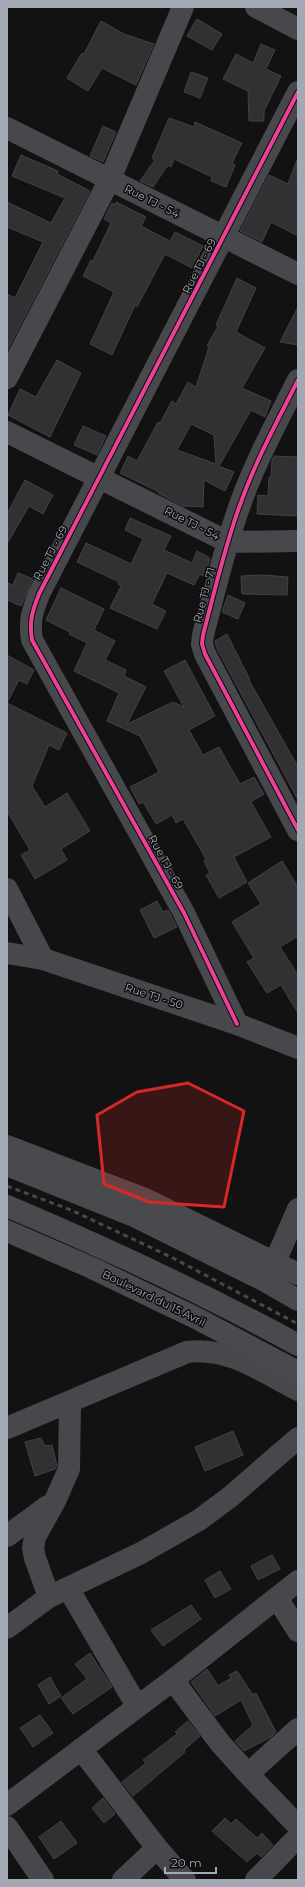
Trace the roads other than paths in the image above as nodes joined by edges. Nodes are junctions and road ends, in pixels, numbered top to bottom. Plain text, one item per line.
1 (183, 7) edge
2 (256, 7) edge
3 (298, 29) edge
4 (298, 92) edge
5 (7, 128) edge
6 (110, 179) junction
7 (224, 237) junction
8 (298, 274) edge
9 (7, 378) edge
10 (298, 380) edge
11 (7, 432) edge
12 (100, 477) junction
13 (298, 541) edge
14 (228, 542) junction
15 (298, 830) edge
16 (7, 889) edge
17 (7, 953) edge
18 (43, 959) junction
19 (237, 1024) junction
20 (298, 1048) edge
21 (7, 1146) edge
22 (7, 1165) edge
23 (7, 1206) edge
24 (298, 1209) edge
25 (7, 1231) edge
26 (275, 1262) junction
27 (298, 1274) edge
28 (298, 1300) edge
29 (298, 1345) edge
30 (298, 1372) edge
31 (298, 1390) edge
32 (70, 1403) junction
33 (7, 1428) edge
34 (298, 1438) edge
35 (55, 1501) junction
36 (7, 1536) edge
37 (298, 1581) edge
38 (59, 1593) junction
39 (277, 1598) junction
40 (7, 1628) edge
41 (298, 1631) edge
42 (173, 1680) junction
43 (137, 1706) junction
44 (298, 1729) edge
45 (81, 1749) junction
46 (248, 1774) junction
47 (7, 1805) edge
48 (298, 1826) edge
49 (7, 1827) edge
50 (298, 1837) edge
51 (157, 1848) junction
52 (43, 1880) edge
53 (123, 1880) edge
54 (185, 1880) edge
55 (256, 1880) edge

1 - 6 street
2 - 3 street
4 - 7 street, Rue TJ - 69
5 - 6 street, Rue TJ - 54
6 - 7 street, Rue TJ - 54
6 - 9 street
7 - 8 street, Rue TJ - 54
7 - 12 street, Rue TJ - 69
10 - 14 street, Rue TJ - 71
11 - 12 street, Rue TJ - 54
12 - 14 street, Rue TJ - 54
12 - 19 street, Rue TJ - 69
13 - 14 street, Rue TJ - 54
14 - 15 street, Rue TJ - 71
16 - 18 street
17 - 18 street, Rue TJ - 50
18 - 19 street, Rue TJ - 50
19 - 20 street, Rue TJ - 50
21 - 26 main road
22 - 28 highway
23 - 29 highway
24 - 26 street
25 - 30 main road, Boulevard du 15 Avril
26 - 27 main road
31 - 32 street
32 - 33 street
32 - 35 street
34 - 38 street
35 - 36 street
35 - 38 street
37 - 39 street
38 - 40 street
38 - 43 street
39 - 41 street
39 - 42 street
42 - 43 street
42 - 46 street
43 - 45 street
44 - 46 street
45 - 47 street
45 - 51 street
46 - 48 street
49 - 52 street
50 - 55 street
51 - 53 street
51 - 54 street

